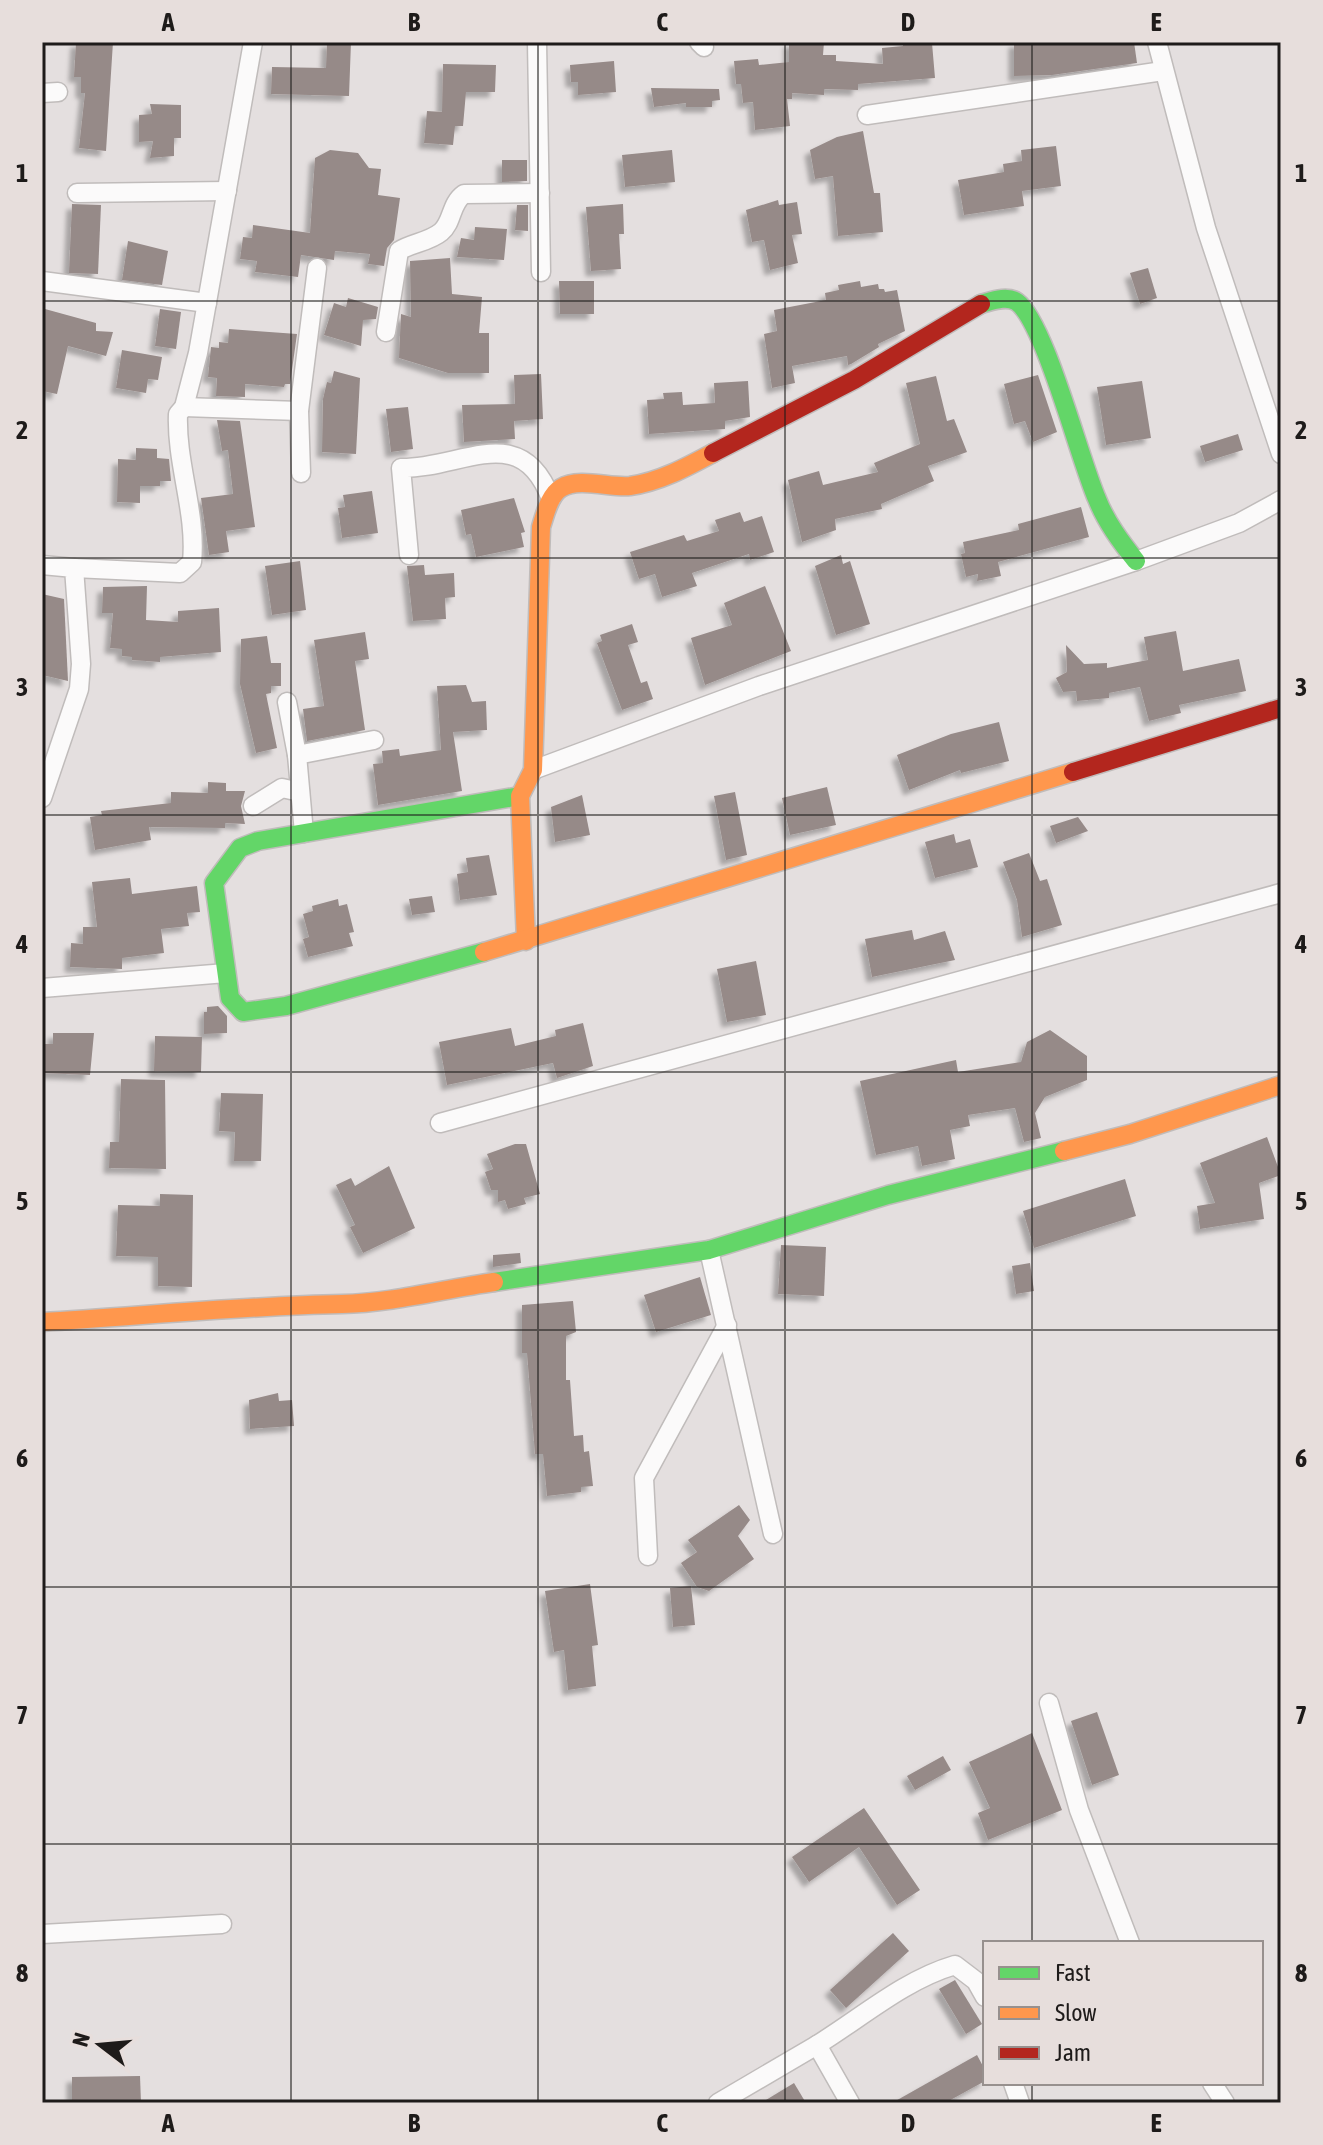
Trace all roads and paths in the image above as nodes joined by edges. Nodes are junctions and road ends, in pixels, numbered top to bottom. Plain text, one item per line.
1 (253, 42) edge
2 (537, 42) edge
3 (1157, 42) edge
4 (1163, 71) junction
5 (867, 115) dead end
6 (227, 191) junction
7 (77, 193) dead end
8 (540, 193) junction
9 (317, 268) dead end
10 (541, 272) dead end
11 (42, 281) edge
12 (207, 303) junction
13 (386, 332) dead end
14 (184, 407) junction
15 (299, 411) junction
16 (1281, 454) edge
17 (301, 473) dead end
18 (551, 499) junction
19 (1281, 500) edge
20 (409, 555) dead end
21 (1136, 561) junction
22 (42, 565) edge
23 (74, 568) junction
24 (287, 702) dead end
25 (1281, 708) edge
26 (374, 740) dead end
27 (297, 755) junction
28 (533, 770) junction
29 (300, 792) junction
30 (520, 796) junction
31 (42, 798) edge
32 (253, 806) dead end
33 (304, 833) junction
34 (1281, 893) edge
35 (526, 941) junction
36 (226, 973) junction
37 (42, 988) edge
38 (1281, 1085) edge
39 (440, 1123) dead end
40 (709, 1250) junction
41 (42, 1322) edge
42 (727, 1325) junction
43 (773, 1534) dead end
44 (648, 1556) dead end
45 (1049, 1703) dead end
46 (222, 1924) dead end
47 (42, 1934) edge
48 (1129, 1941) edge
49 (983, 1993) edge
50 (817, 2045) junction
51 (1213, 2085) edge
52 (718, 2103) edge
53 (850, 2103) edge
54 (1225, 2103) edge

1 - 6 street
2 - 8 street
3 - 4 street
4 - 5 street
4 - 16 street
6 - 7 street
6 - 12 street
8 - 10 street
8 - 13 street
9 - 15 street
11 - 12 street
12 - 14 street
14 - 15 street
14 - 23 street
15 - 17 street
18 - 20 street
18 - 21 street
18 - 28 street
19 - 21 street
21 - 28 street
22 - 23 street
23 - 31 street
24 - 27 street
25 - 35 street
26 - 27 street
27 - 29 street
28 - 30 street
29 - 32 street
29 - 33 street
30 - 33 street
30 - 35 street
33 - 36 street
34 - 39 street
35 - 36 street
36 - 37 street
38 - 40 street
40 - 41 street
40 - 42 street
42 - 43 street
42 - 44 street
45 - 48 street
46 - 47 street
49 - 50 street
50 - 52 street
50 - 53 street
51 - 54 street

